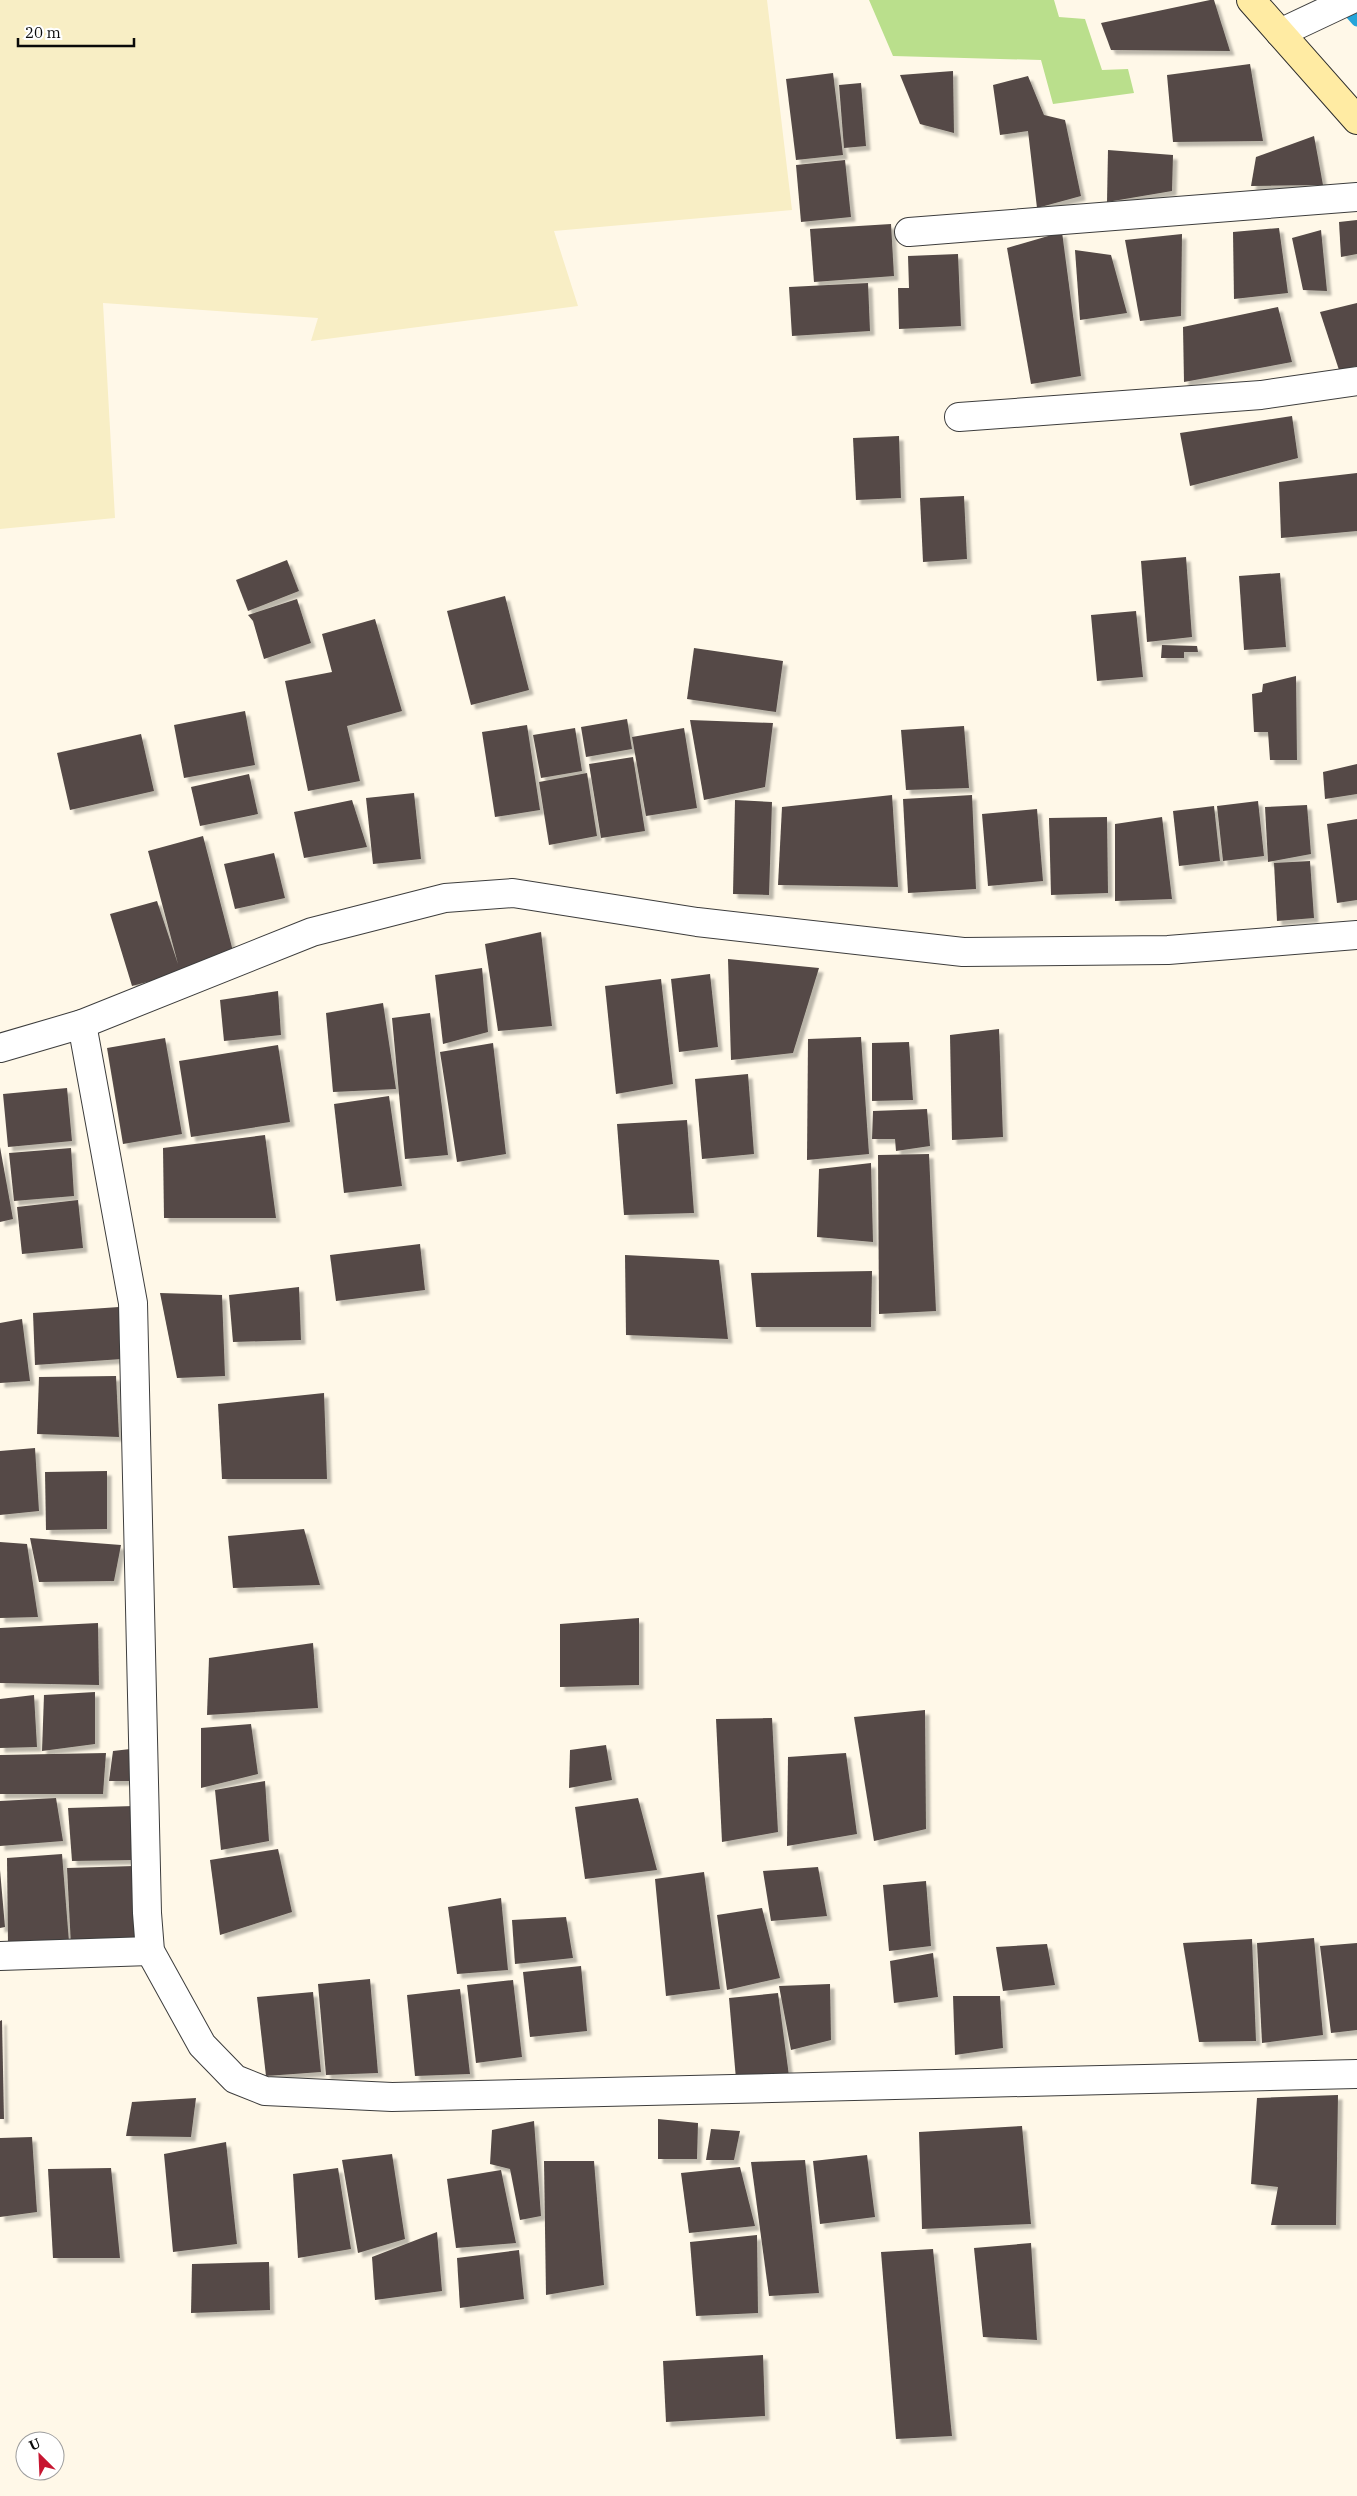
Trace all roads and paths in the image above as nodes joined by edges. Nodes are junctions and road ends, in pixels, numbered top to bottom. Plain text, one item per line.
1 (1251, 0) edge
2 (1350, 0) edge
3 (1280, 33) junction
4 (1357, 120) edge
5 (1357, 197) edge
6 (909, 232) dead end
7 (1357, 382) edge
8 (959, 417) dead end
9 (1357, 935) edge
10 (82, 1024) junction
11 (0, 1048) edge
12 (150, 1951) junction
13 (0, 1956) edge
14 (1357, 2074) edge

1 - 3 main road
2 - 3 street
3 - 4 main road
5 - 6 street
7 - 8 street
9 - 10 street
10 - 11 street
10 - 12 street
12 - 13 street
12 - 14 street

